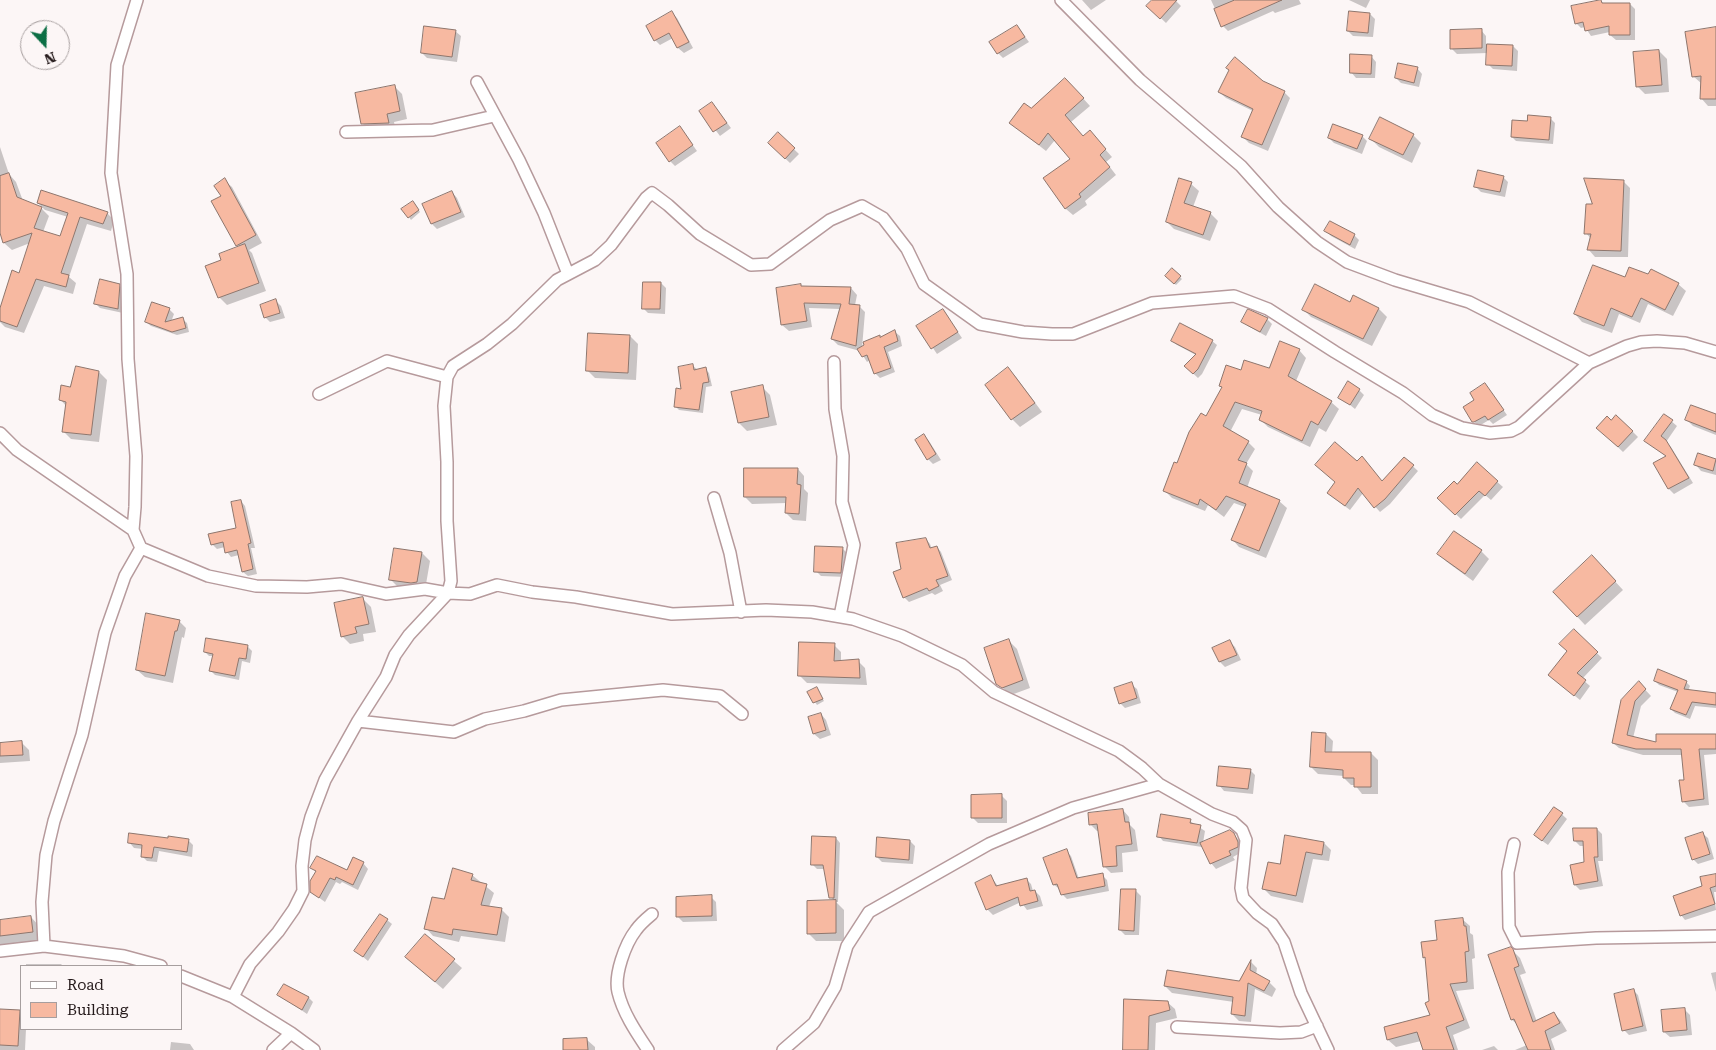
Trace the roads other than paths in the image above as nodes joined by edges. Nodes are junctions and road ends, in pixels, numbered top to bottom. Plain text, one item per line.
1 (137, 0) edge
2 (1061, 0) edge
3 (477, 82) dead end
4 (494, 116) junction
5 (346, 132) dead end
6 (568, 274) junction
7 (1716, 352) edge
8 (834, 362) dead end
9 (1589, 363) junction
10 (447, 377) junction
11 (319, 394) dead end
12 (0, 433) edge
13 (714, 498) dead end
14 (133, 530) junction
15 (141, 548) junction
16 (448, 593) junction
17 (741, 612) junction
18 (840, 616) junction
19 (742, 714) dead end
20 (358, 721) junction
21 (1160, 784) junction
22 (1514, 844) dead end
23 (652, 914) dead end
24 (1716, 936) edge
25 (44, 946) junction
26 (0, 951) edge
27 (157, 965) edge
28 (182, 976) edge
29 (233, 997) junction
30 (1317, 1026) junction
31 (1178, 1027) dead end
32 (291, 1033) junction
33 (273, 1050) edge
34 (314, 1050) edge
35 (648, 1050) edge
36 (783, 1050) edge
37 (1328, 1050) edge

1 - 14 street
2 - 9 street
3 - 4 street
4 - 5 street
4 - 6 street
6 - 9 street
6 - 10 street
7 - 9 street
8 - 18 street
10 - 11 street
10 - 16 street
12 - 14 street
13 - 17 street
14 - 15 street
15 - 16 street
15 - 25 street
16 - 17 street
16 - 20 street
17 - 18 street
18 - 21 street
19 - 20 street
20 - 29 street
21 - 30 street
21 - 36 street
22 - 24 street
23 - 35 street
25 - 26 street
25 - 27 street
28 - 29 street
29 - 32 street
30 - 31 street
30 - 37 street
32 - 33 street
32 - 34 street

